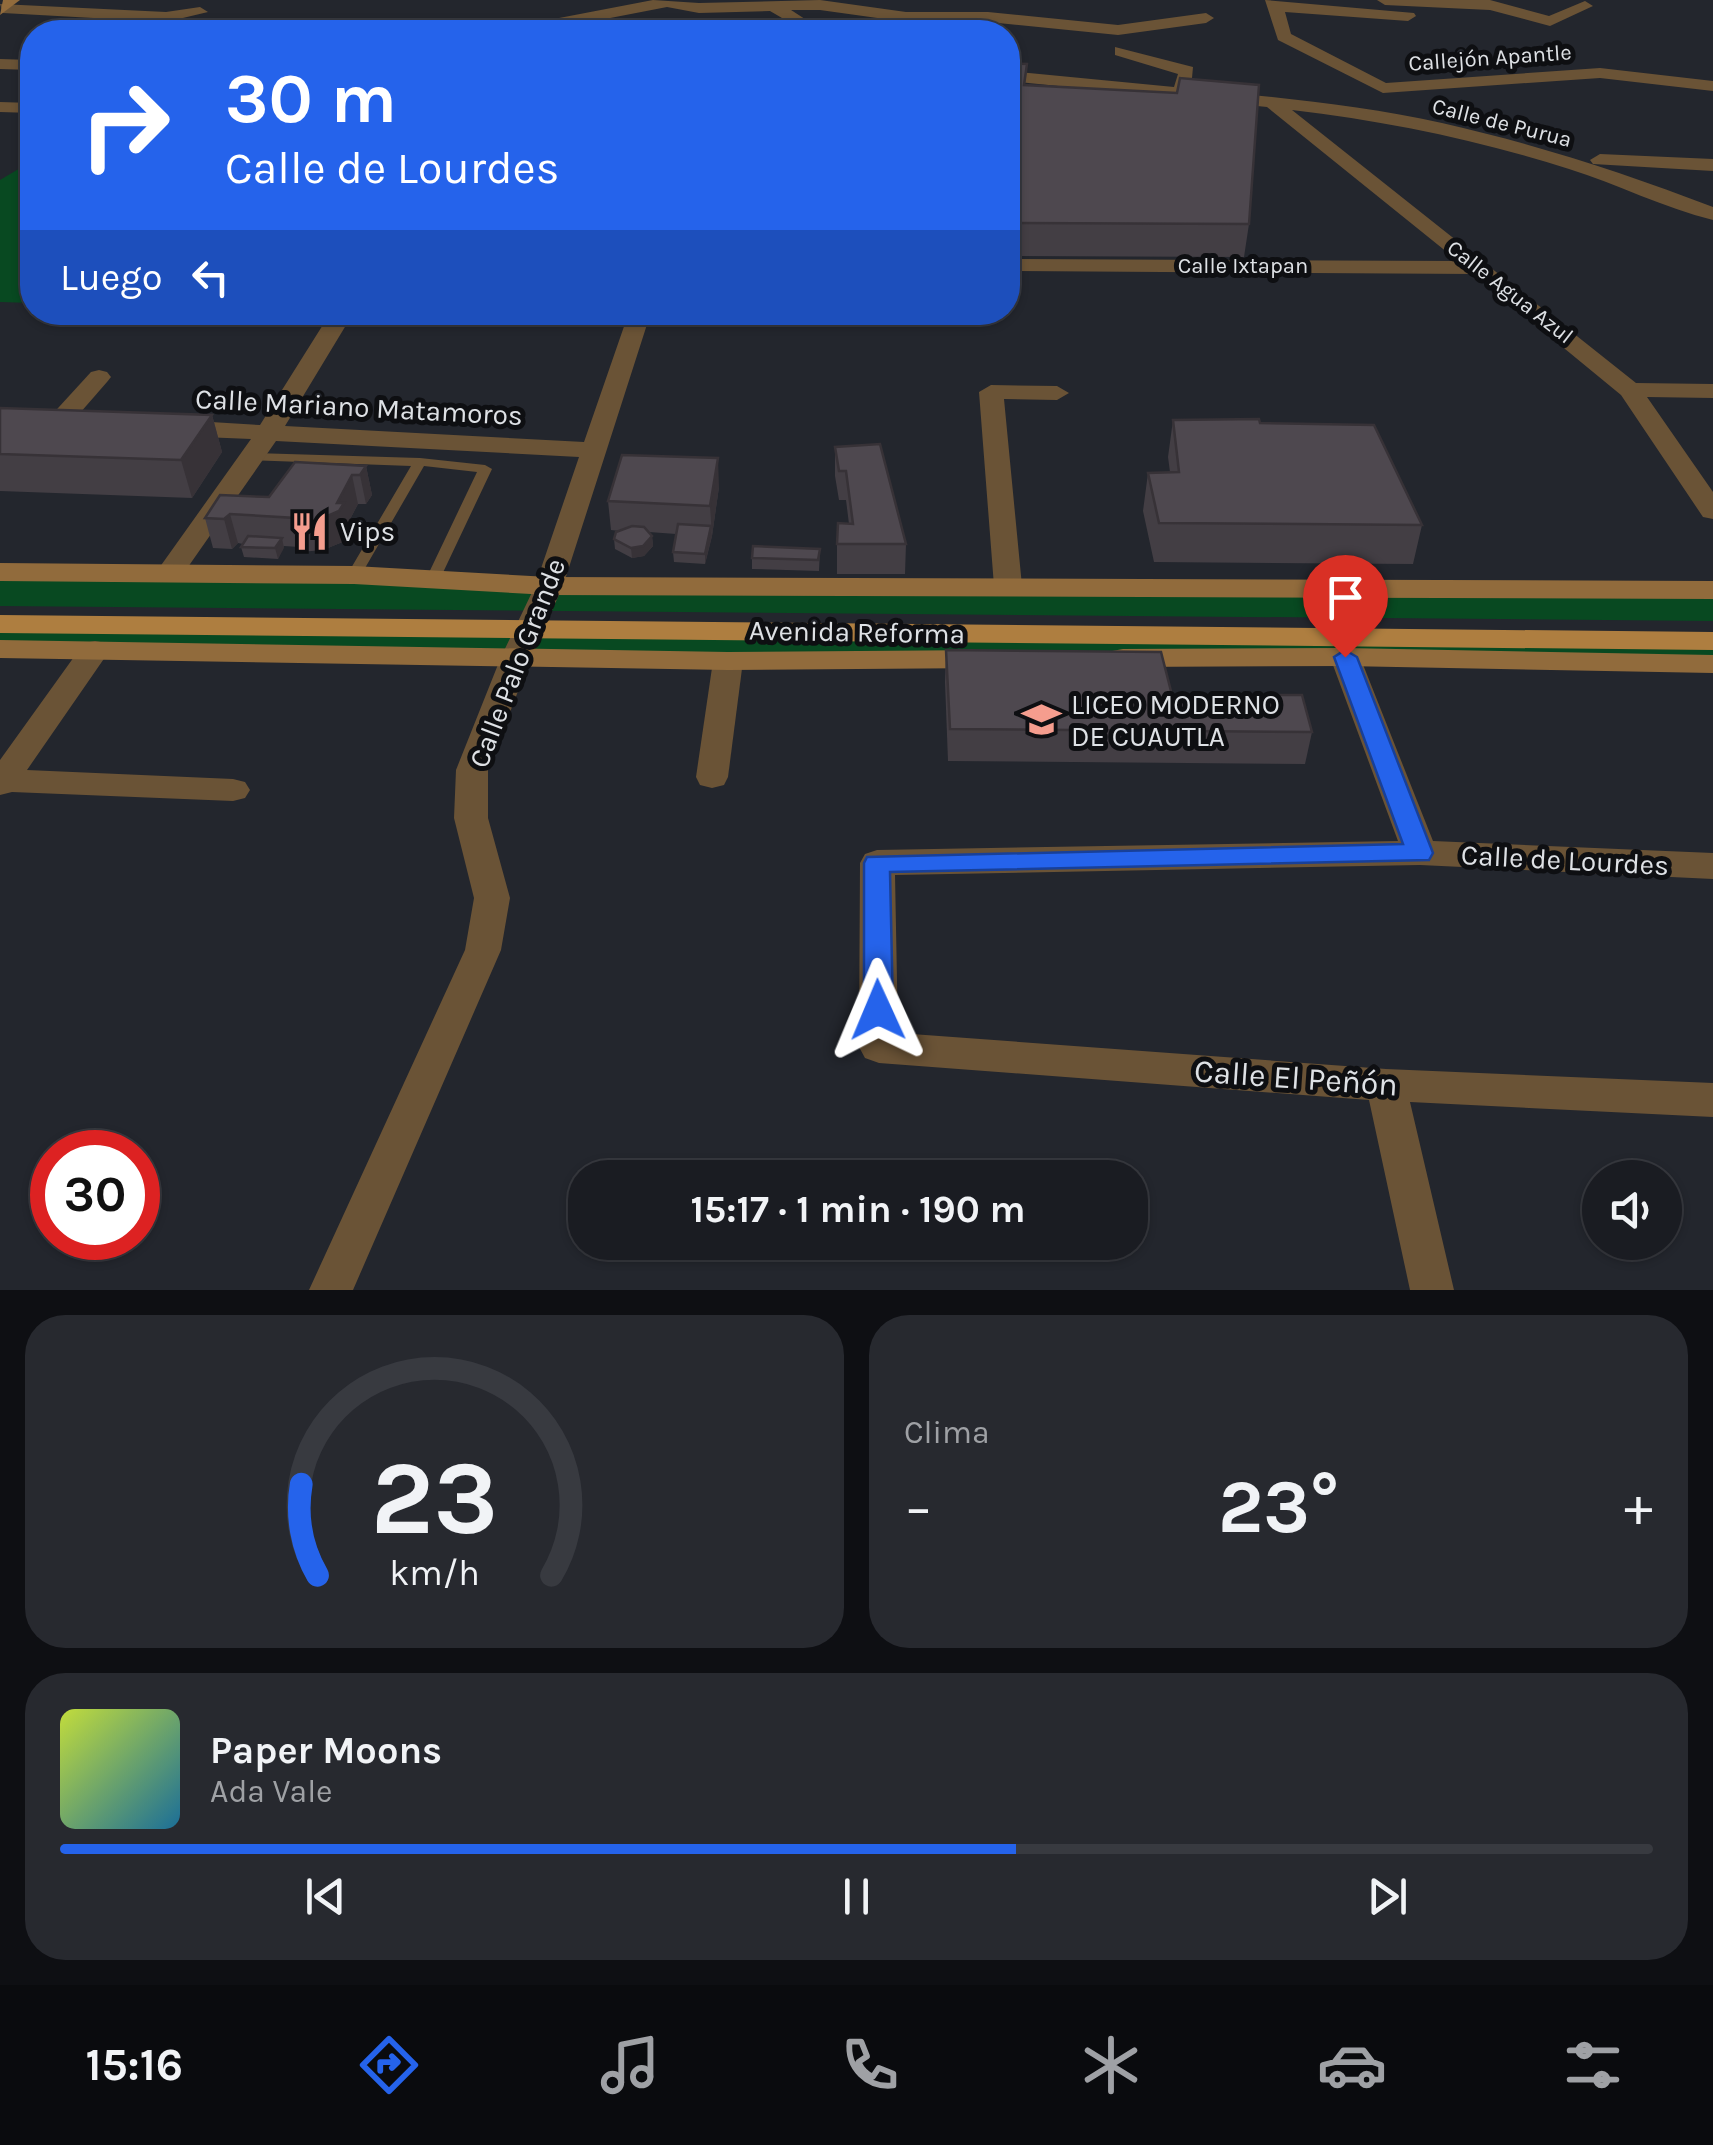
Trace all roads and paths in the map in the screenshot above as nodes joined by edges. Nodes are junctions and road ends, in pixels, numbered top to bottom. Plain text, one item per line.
1 (1003, 0) edge
2 (1385, 0) edge
3 (665, 1) edge
4 (1275, 3) edge
5 (778, 4) edge
6 (5, 6) edge
7 (1585, 6) dead end
8 (200, 12) dead end
9 (1443, 12) junction
10 (1002, 18) junction
11 (1206, 18) dead end
12 (572, 20) edge
13 (800, 20) edge
14 (1120, 51) dead end
15 (1020, 77) edge
16 (1713, 86) edge
17 (1382, 88) junction
18 (1181, 95) junction
19 (1274, 105) junction
20 (1350, 112) junction
21 (1552, 157) junction
22 (1713, 164) edge
23 (1713, 214) edge
24 (1020, 265) edge
25 (1478, 268) junction
26 (335, 325) edge
27 (636, 325) edge
28 (99, 377) dead end
29 (1630, 390) junction
30 (1713, 390) edge
31 (1057, 393) dead end
32 (96, 425) edge
33 (154, 427) edge
34 (270, 431) junction
35 (596, 450) junction
36 (253, 457) junction
37 (420, 462) junction
38 (1713, 511) edge
39 (0, 572) edge
40 (171, 572) junction
41 (354, 575) junction
42 (432, 581) junction
43 (1008, 586) junction
44 (1713, 590) edge
45 (0, 606) edge
46 (1713, 620) edge
47 (533, 621) junction
48 (0, 624) edge
49 (1713, 640) edge
50 (0, 650) edge
51 (95, 650) junction
52 (1345, 657) junction
53 (728, 661) junction
54 (1713, 664) edge
55 (712, 777) dead end
56 (1, 782) edge
57 (233, 790) dead end
58 (1420, 853) junction
59 (1713, 866) edge
60 (879, 1047) joint
61 (1386, 1085) junction
62 (1713, 1100) edge
63 (331, 1290) edge
64 (1432, 1290) edge

1 - 10 street
2 - 9 street
3 - 5 street
3 - 12 street
4 - 9 street
4 - 17 street
5 - 10 street
5 - 13 street
6 - 8 street
7 - 9 street
10 - 11 street
14 - 18 street
15 - 18 street, Calle de Purua
16 - 17 street, Callejón Apantle
17 - 20 street
18 - 19 street, Calle de Purua
19 - 20 street, Calle de Purua
19 - 25 street, Calle Agua Azul
20 - 21 street, Calle de Purua
21 - 22 street
21 - 23 street, Calle de Purua
24 - 25 street, Calle Ixtapan
25 - 29 street, Calle Agua Azul
26 - 34 street
27 - 35 street, Calle Palo Grande
28 - 32 street
29 - 30 street
29 - 38 street, Calle Agua Azul
31 - 43 street
33 - 34 street, Calle Mariano Matamoros
34 - 35 street, Calle Mariano Matamoros
34 - 36 street
35 - 47 street, Calle Palo Grande
36 - 37 lane
36 - 40 street
37 - 41 lane
37 - 42 lane
39 - 40 street
40 - 41 street
41 - 42 street
42 - 47 street
43 - 44 street
43 - 47 street
45 - 47 main road, Avenida Reforma
46 - 47 main road, Avenida Reforma
47 - 48 main road, Avenida Reforma
47 - 49 main road, Avenida Reforma
47 - 51 street
47 - 53 street
47 - 63 street, Calle Palo Grande
50 - 51 street
51 - 56 street
52 - 53 street
52 - 54 street
52 - 58 street
53 - 55 street
56 - 57 street
58 - 59 street, Calle de Lourdes
58 - 60 street, Calle de Lourdes
60 - 61 street, Calle El Peñón
61 - 62 street, Calle El Peñón
61 - 64 street

